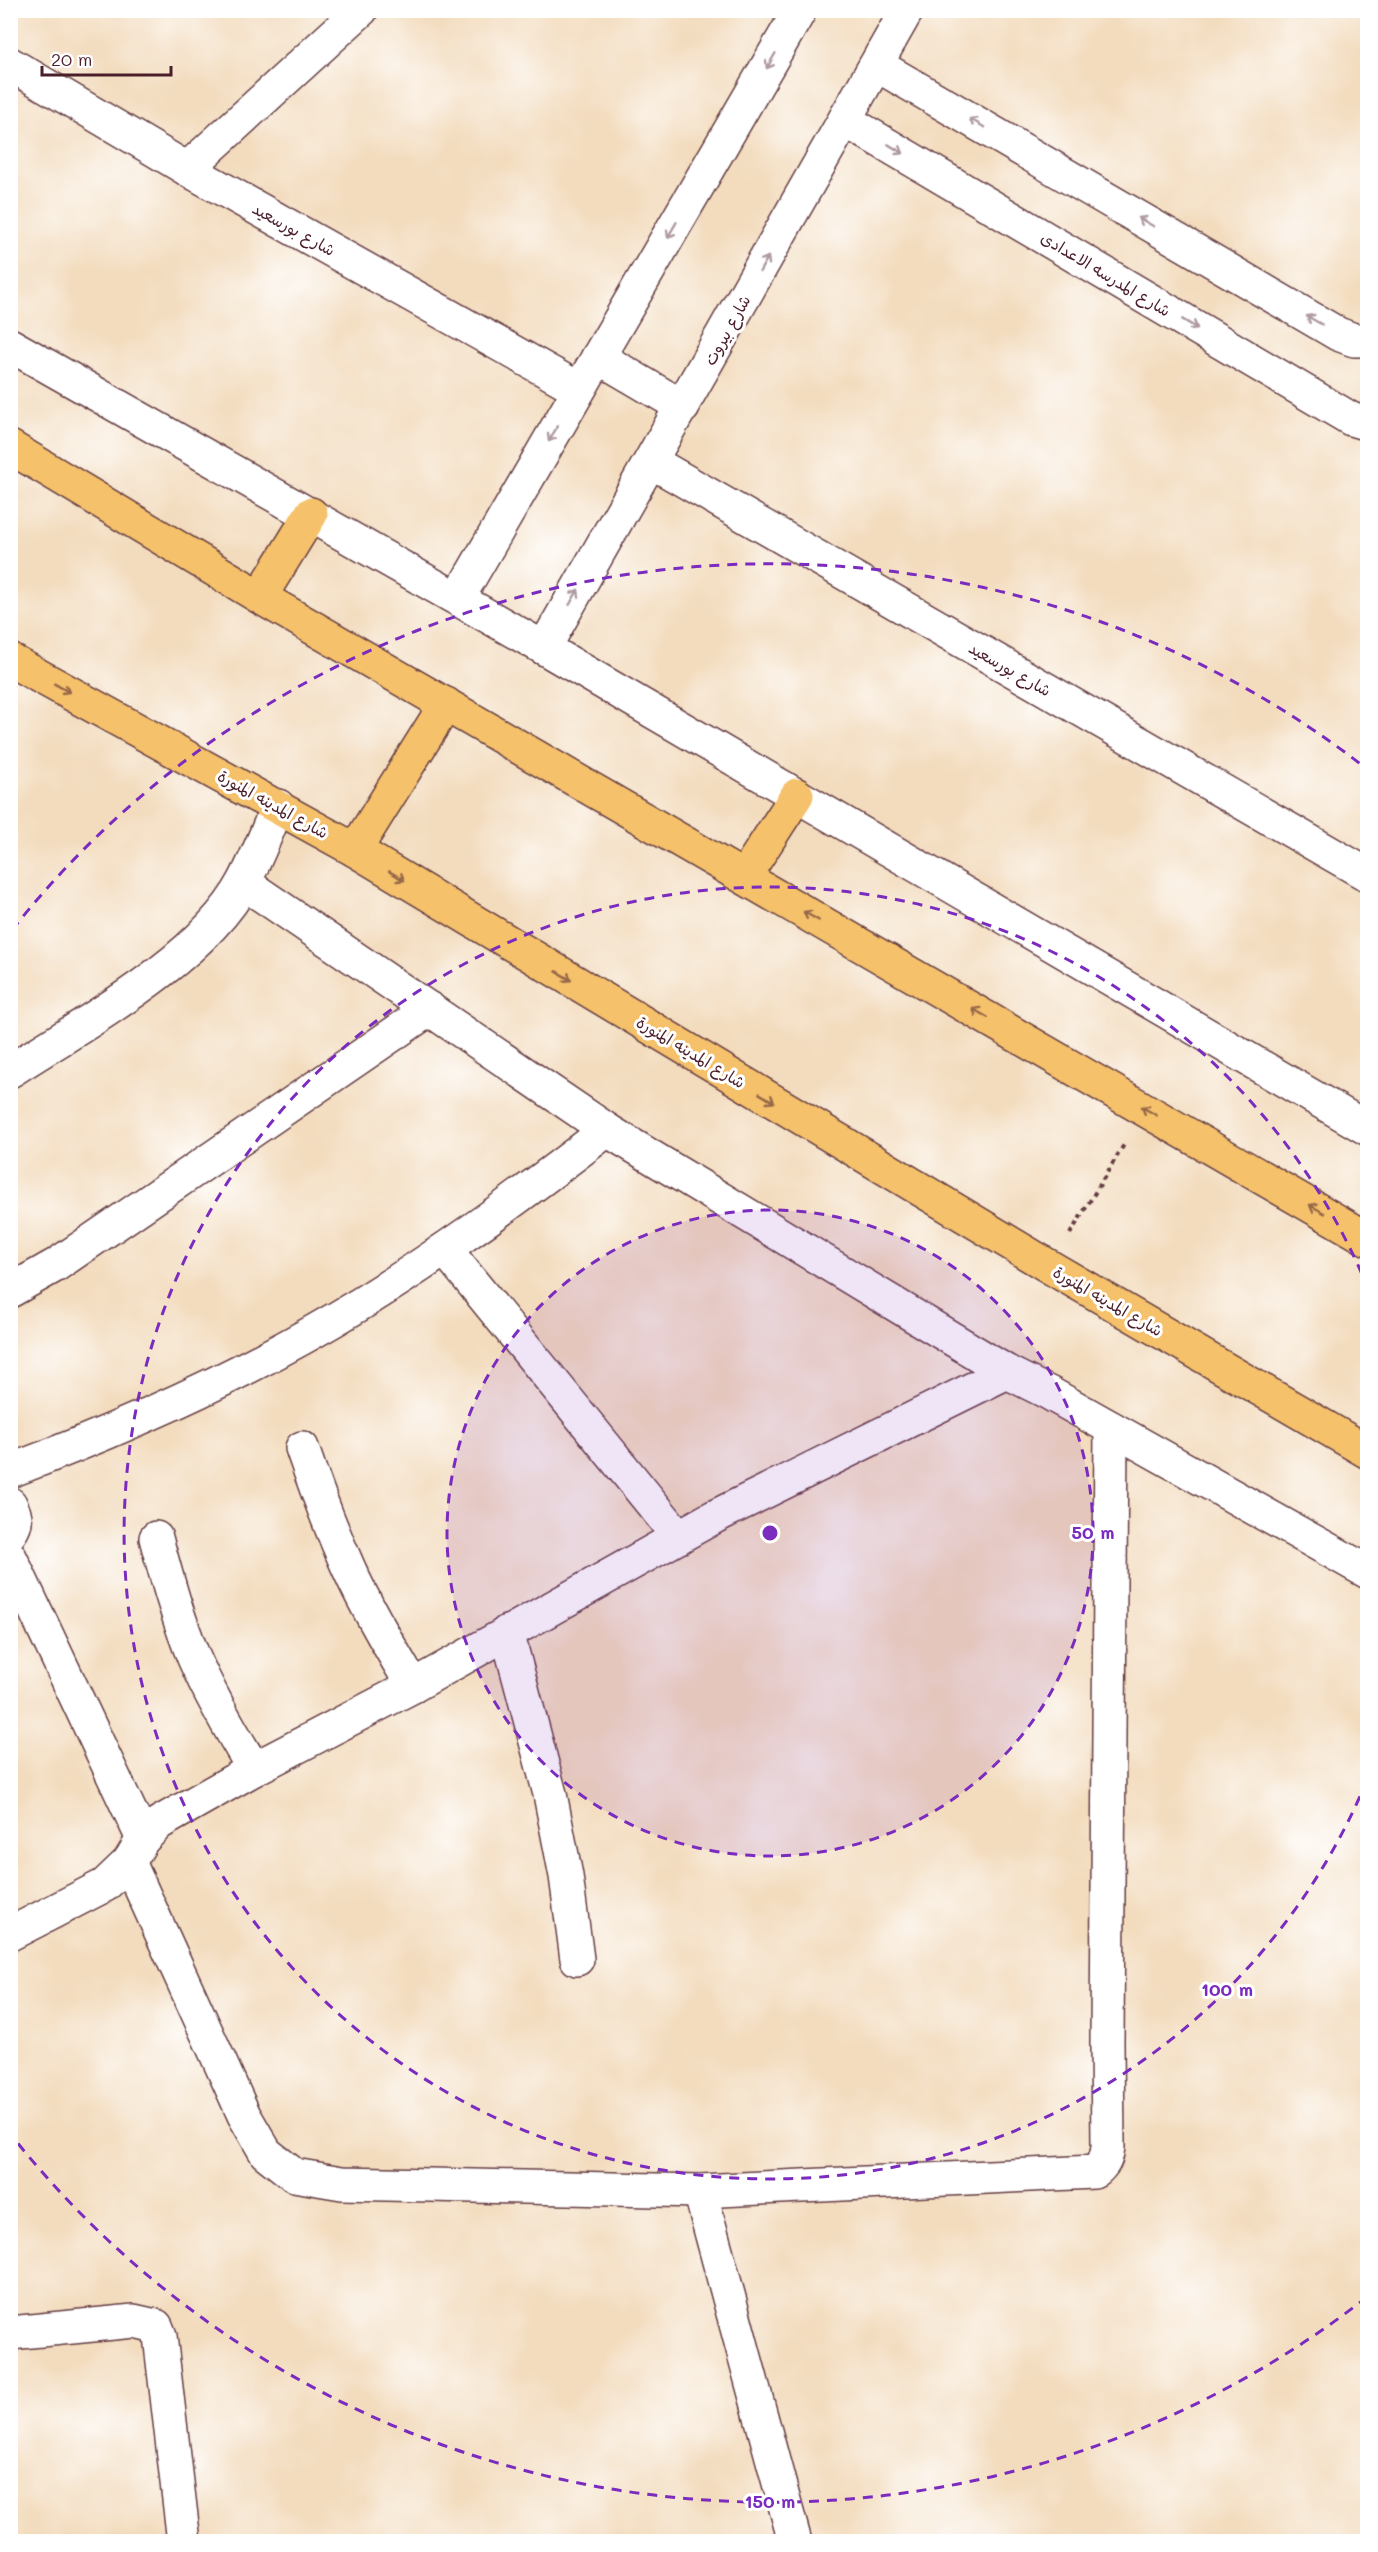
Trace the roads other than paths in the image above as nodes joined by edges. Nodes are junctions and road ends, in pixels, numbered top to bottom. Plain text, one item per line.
1 (361, 10) edge
2 (800, 10) edge
3 (907, 10) edge
4 (10, 64) edge
5 (877, 64) junction
6 (845, 120) junction
7 (187, 170) junction
8 (1368, 340) edge
9 (10, 345) edge
10 (598, 357) junction
11 (579, 389) junction
12 (684, 407) junction
13 (1368, 424) edge
14 (10, 447) edge
15 (652, 462) junction
16 (311, 514) junction
17 (260, 597) junction
18 (458, 598) junction
19 (544, 648) junction
20 (10, 660) edge
21 (446, 704) junction
22 (797, 795) junction
23 (278, 806) junction
24 (355, 850) junction
25 (1368, 875) edge
26 (744, 877) junction
27 (244, 883) junction
28 (430, 1009) junction
29 (10, 1071) edge
30 (1368, 1129) edge
31 (608, 1130) junction
32 (1368, 1239) edge
33 (446, 1249) junction
34 (10, 1291) edge
35 (1007, 1372) junction
36 (1111, 1428) junction
37 (302, 1448) dead end
38 (1368, 1452) edge
39 (10, 1471) edge
40 (10, 1504) edge
41 (10, 1533) edge
42 (679, 1537) junction
43 (156, 1538) dead end
44 (10, 1557) edge
45 (1368, 1572) edge
46 (507, 1632) junction
47 (413, 1686) junction
48 (254, 1769) junction
49 (136, 1851) junction
50 (10, 1934) edge
51 (578, 1959) dead end
52 (700, 2191) junction
53 (10, 2333) edge
54 (184, 2541) edge
55 (795, 2541) edge

1 - 7 street
2 -> 10 street
3 - 5 street, شارع بيروت
4 - 7 street, شارع بورسعيد
5 - 6 street, شارع بيروت
8 -> 5 street
12 -> 6 street, شارع بيروت
6 -> 13 street, شارع المدرسه الاعدادى
7 - 11 street, شارع بورسعيد
9 - 16 street
10 - 11 street
10 - 12 street
11 -> 18 street
12 - 15 street, شارع بيروت
14 - 17 main road
19 -> 15 street, شارع بيروت
15 - 25 street, شارع بورسعيد
16 - 17 main road
16 - 18 street
17 - 21 main road
18 - 19 street
19 - 22 street
20 -> 23 main road, شارع المدينه المنورة
21 - 24 main road
21 - 26 main road
22 - 26 main road
22 - 30 street
23 - 24 main road, شارع المدينه المنورة
23 - 27 street
24 -> 38 main road, شارع المدينه المنورة
32 -> 26 main road
27 - 28 street
27 - 29 street
28 - 31 street
28 - 34 street
31 - 33 street
31 - 35 street
33 - 39 street
33 - 42 street
35 - 36 street
35 - 42 street
36 - 45 street
36 - 52 street
37 - 47 street
40 - 41 street
42 - 46 street
43 - 48 street
44 - 49 street
46 - 47 street
46 - 51 street
47 - 48 street
48 - 49 street
49 - 50 street
49 - 52 street
52 - 55 street
53 - 54 street

